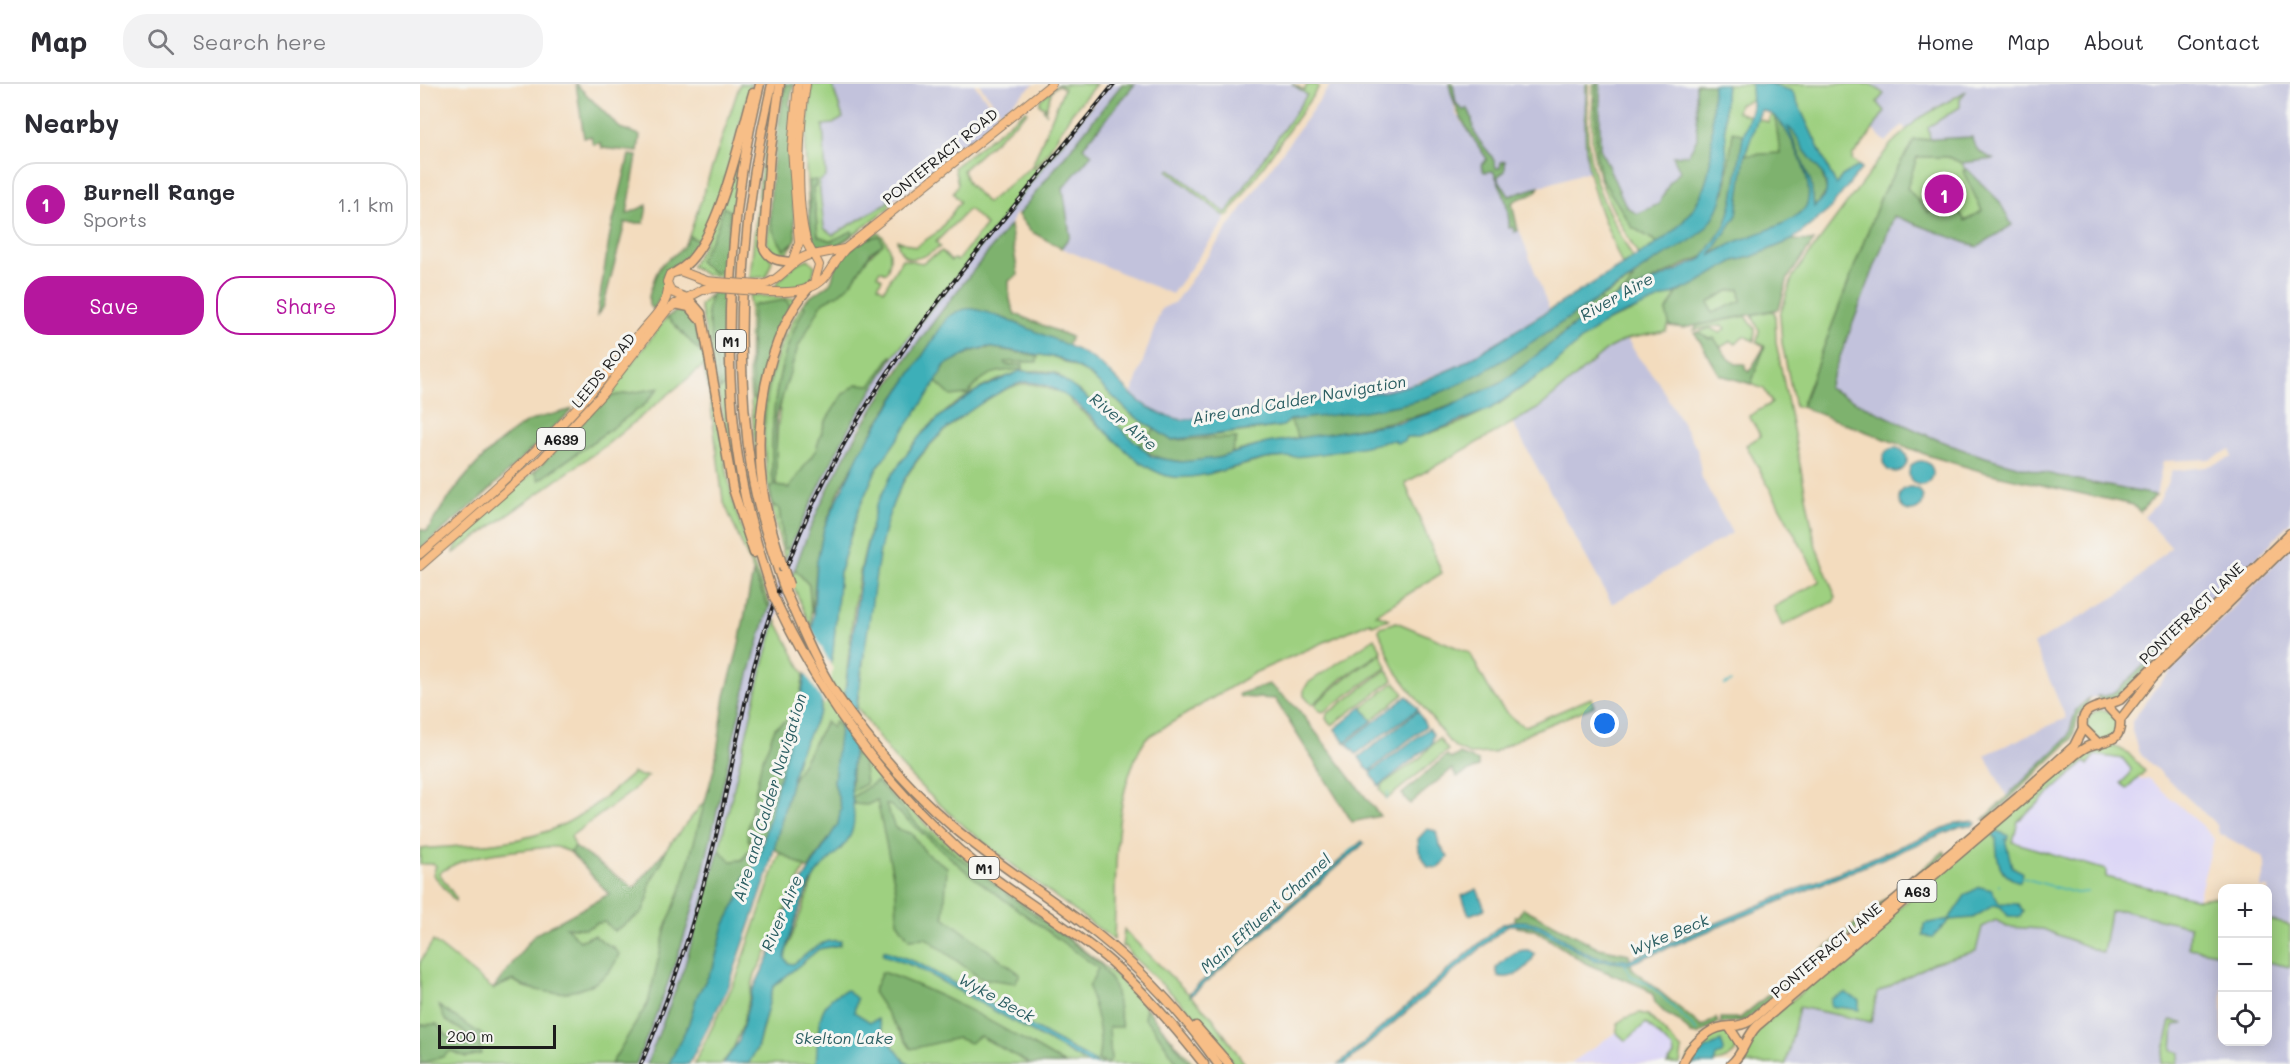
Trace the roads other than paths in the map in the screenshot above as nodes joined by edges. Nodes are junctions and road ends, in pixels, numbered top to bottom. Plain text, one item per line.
1 (756, 84) edge
2 (760, 84) edge
3 (772, 84) edge
4 (780, 84) edge
5 (798, 84) edge
6 (806, 84) edge
7 (1052, 84) edge
8 (845, 249) junction
9 (813, 254) junction
10 (792, 262) junction
11 (677, 271) junction
12 (717, 285) junction
13 (812, 285) junction
14 (668, 287) junction
15 (759, 288) junction
16 (687, 298) junction
17 (675, 304) junction
18 (702, 326) junction
19 (533, 456) junction
20 (541, 460) junction
21 (2290, 533) edge
22 (2290, 543) edge
23 (420, 554) edge
24 (420, 566) edge
25 (788, 589) junction
26 (773, 593) junction
27 (2106, 705) junction
28 (2120, 720) junction
29 (2083, 728) junction
30 (2099, 744) junction
31 (1174, 1005) junction
32 (1730, 1028) junction
33 (1742, 1047) junction
34 (1202, 1064) edge
35 (1218, 1064) edge
36 (1229, 1064) edge
37 (1683, 1064) edge
38 (1731, 1064) edge

1 - 11 highway
2 - 26 highway, M1
3 - 25 highway, M1, bridge
4 - 10 highway
5 - 10 main road
6 - 9 main road
7 - 8 main road, PONTEFRACT ROAD
8 - 9 main road, PONTEFRACT ROAD
8 - 13 main road, PONTEFRACT ROAD
9 - 10 main road, PONTEFRACT ROAD
9 - 13 main road
10 - 15 main road
11 - 12 main road
11 - 14 main road, LEEDS ROAD
12 - 15 main road, bridge
12 - 16 main road, LEEDS ROAD
13 - 15 main road
13 - 25 highway, bridge
14 - 16 main road
14 - 19 main road, LEEDS ROAD / A639
16 - 17 main road, LEEDS ROAD / A639
16 - 18 highway, M1
17 - 18 highway, M1
17 - 20 main road, LEEDS ROAD / A639
18 - 26 highway, M1
19 - 20 main road, A639
19 - 23 main road, LEEDS ROAD / A639
20 - 24 main road, LEEDS ROAD / A639
21 - 27 highway, PONTEFRACT LANE / A63
22 - 28 highway, PONTEFRACT LANE / A63
25 - 31 highway, M1
26 - 34 highway, M1, bridge
27 - 28 highway
27 - 29 highway, A63
28 - 30 highway, A63
29 - 30 highway
29 - 32 highway, PONTEFRACT LANE / A63
30 - 33 highway, PONTEFRACT LANE / A63
31 - 35 highway, M1
31 - 36 highway
32 - 33 highway
32 - 37 highway, A63
33 - 38 highway, A63

